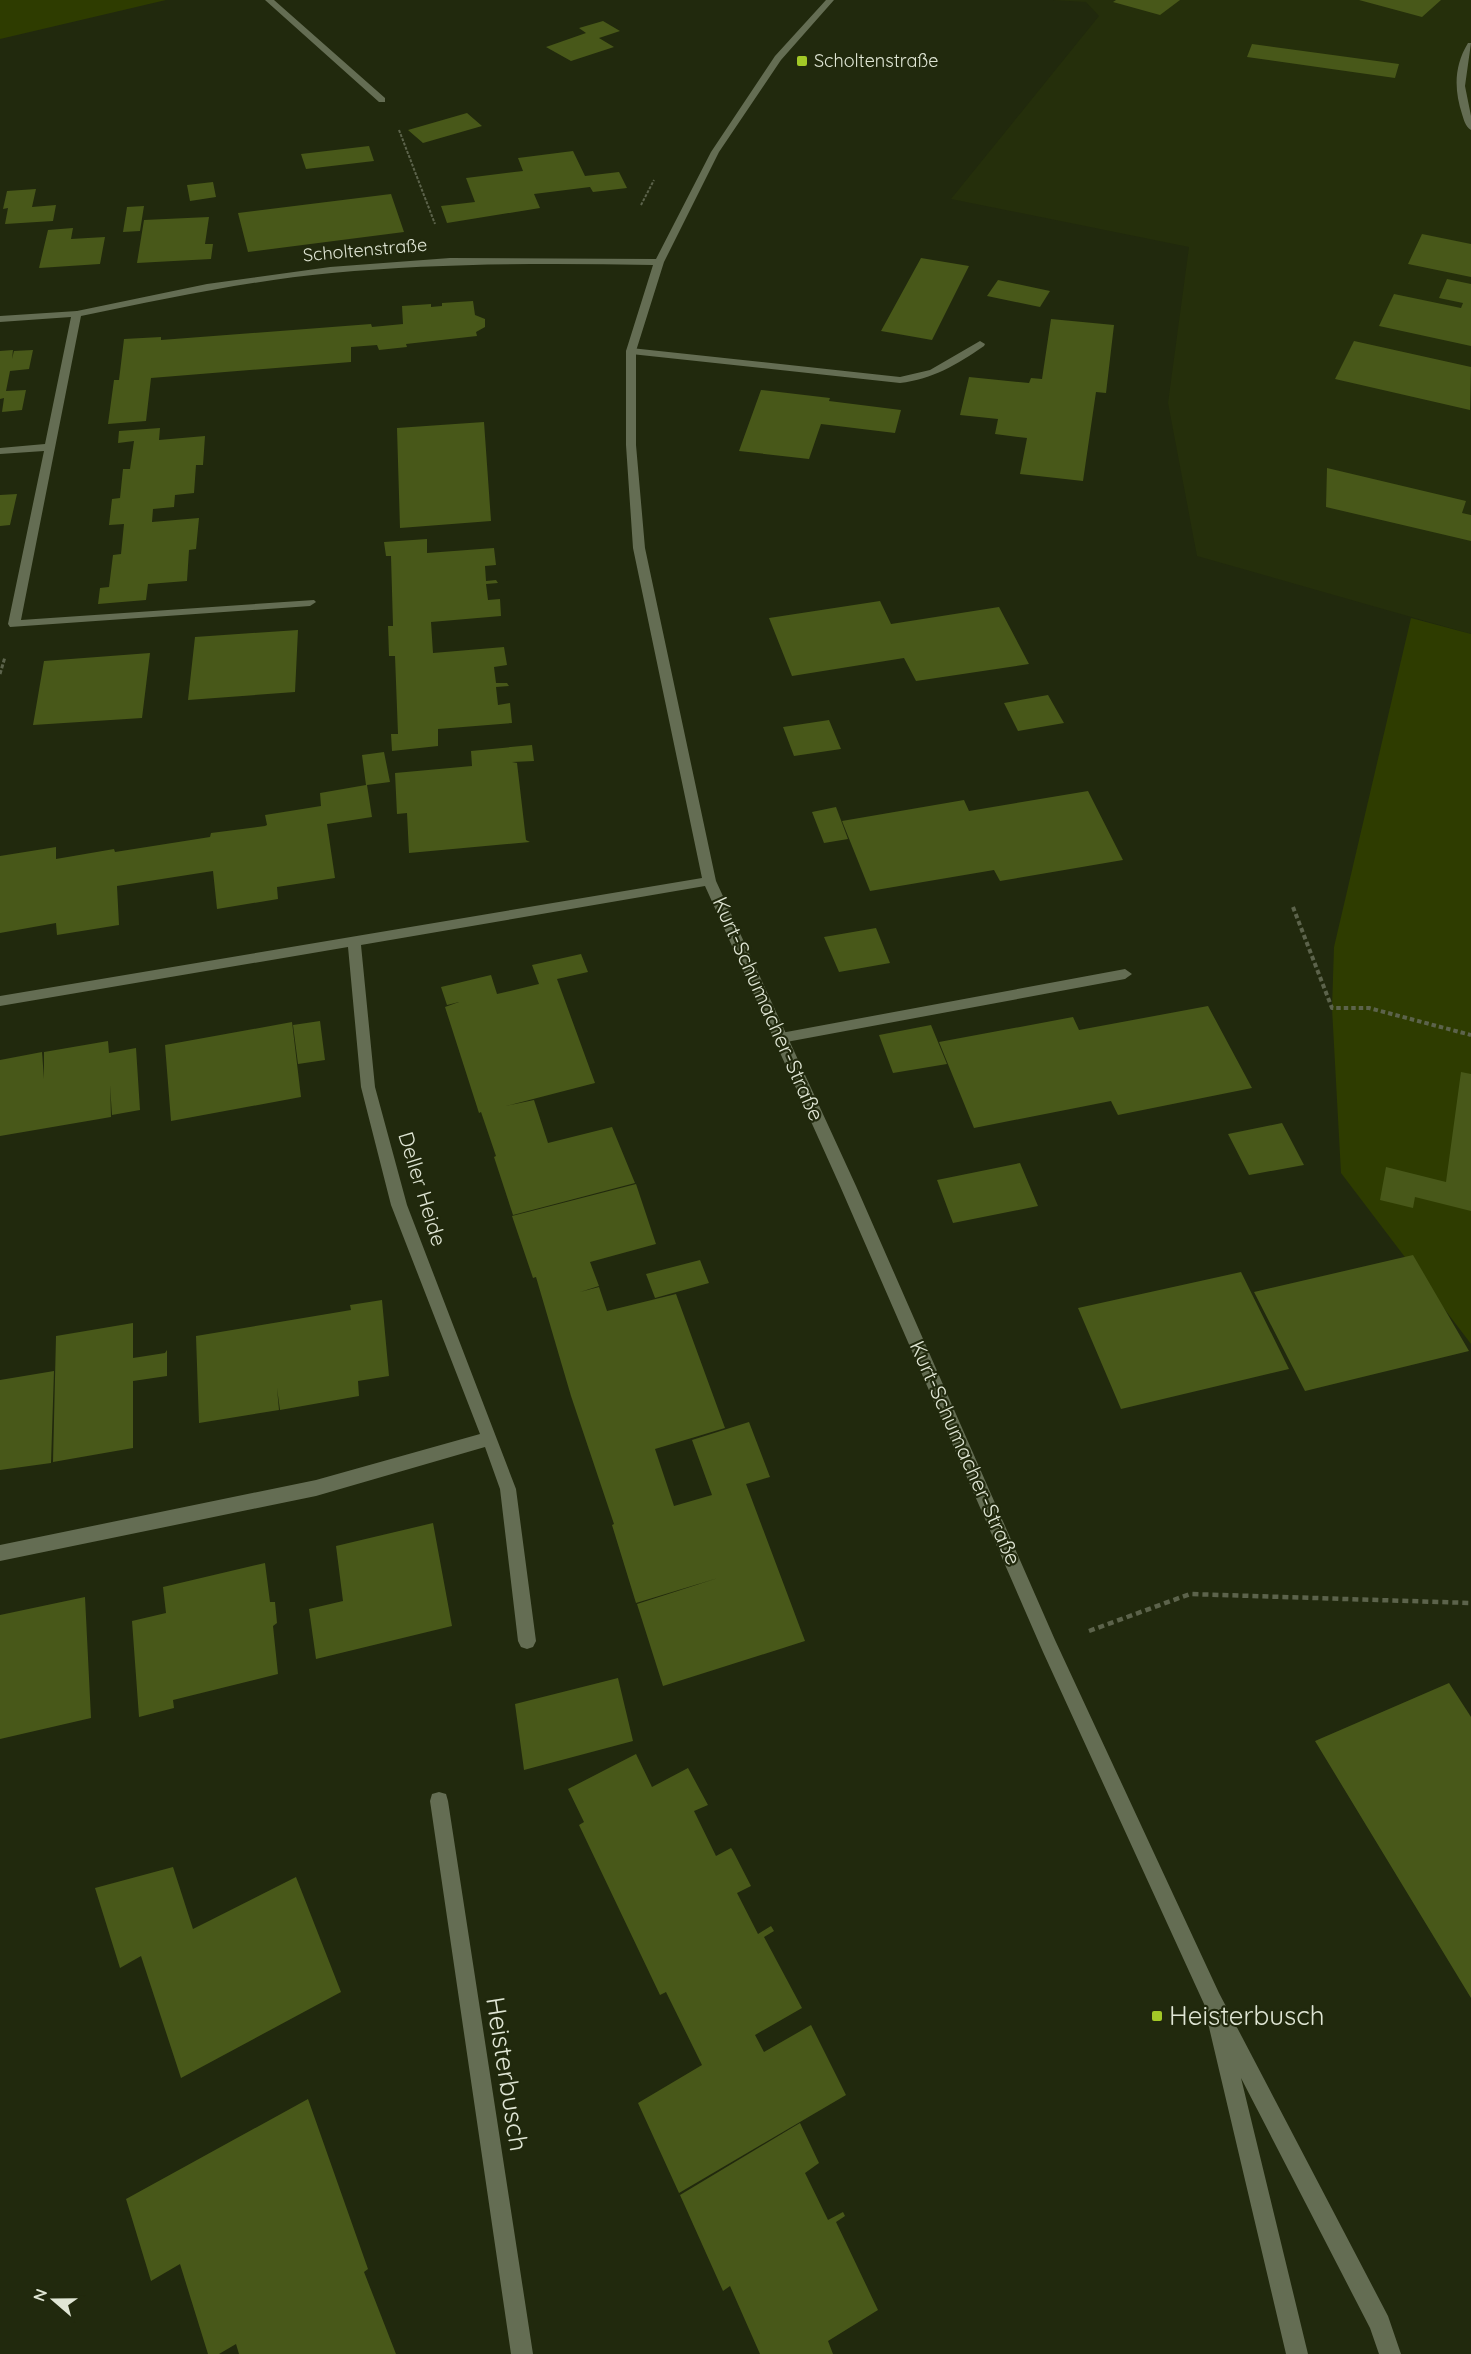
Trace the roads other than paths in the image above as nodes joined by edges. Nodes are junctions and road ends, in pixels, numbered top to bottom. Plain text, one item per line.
1 (269, 0) edge
2 (830, 0) edge
3 (1471, 45) edge
4 (381, 100) road end
5 (1471, 127) edge
6 (660, 262) junction
7 (77, 314) junction
8 (0, 320) edge
9 (980, 344) dead end
10 (632, 351) junction
11 (50, 447) junction
12 (0, 451) edge
13 (310, 602) dead end
14 (14, 624) junction
15 (0, 625) edge
16 (709, 881) junction
17 (354, 941) junction
18 (1125, 974) dead end
19 (0, 1001) edge
20 (781, 1038) junction
21 (490, 1438) junction
22 (0, 1553) edge
23 (527, 1641) dead end
24 (439, 1801) dead end
25 (1212, 2000) junction
26 (522, 2354) edge
27 (1297, 2354) edge
28 (1390, 2354) edge

1 - 4 street
2 - 6 street, Kurt-Schumacher-Straße
3 - 5 street
6 - 7 street, Scholtenstraße
6 - 10 street, Kurt-Schumacher-Straße
7 - 8 street, Scholtenstraße
7 - 11 street
9 - 10 street
10 - 16 street, Kurt-Schumacher-Straße
11 - 12 street
11 - 14 street
13 - 14 street
14 - 15 street
16 - 17 street
16 - 20 street, Kurt-Schumacher-Straße
17 - 19 street
17 - 21 street, Deller Heide
18 - 20 street
20 - 25 street, Kurt-Schumacher-Straße
21 - 22 street
21 - 23 street, Deller Heide
24 - 26 street, Heisterbusch
25 - 27 street, Kurt-Schumacher-Straße
25 - 28 street, Kurt-Schumacher-Straße

